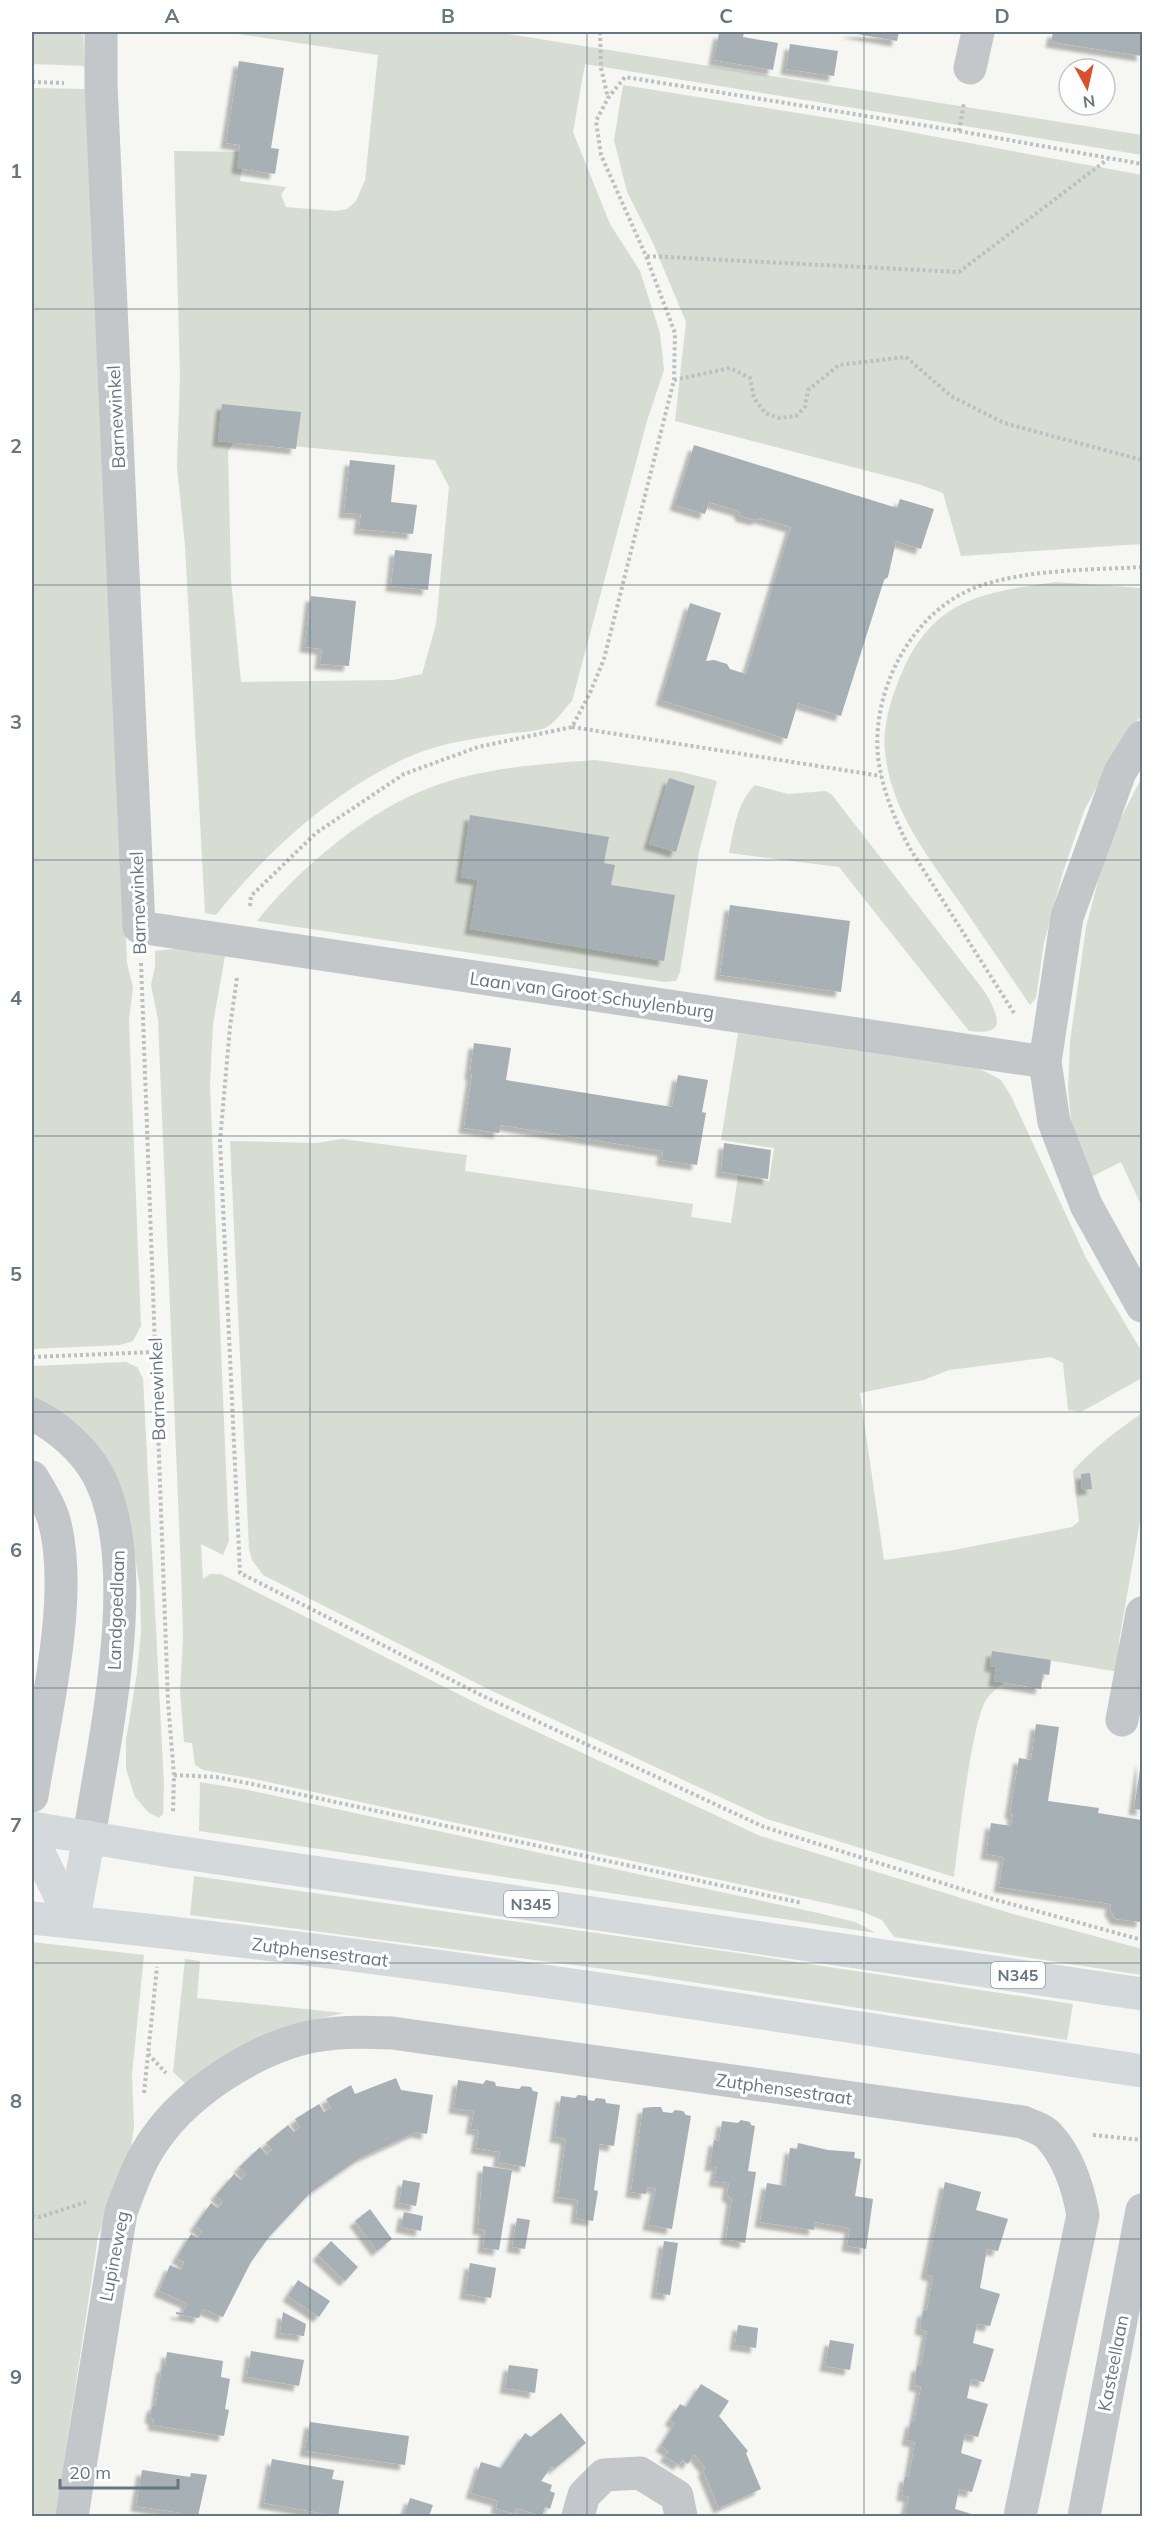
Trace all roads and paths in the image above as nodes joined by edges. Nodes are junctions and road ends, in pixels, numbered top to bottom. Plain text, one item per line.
1 (101, 32) edge
2 (600, 32) edge
3 (978, 32) edge
4 (970, 68) dead end
5 (608, 98) junction
6 (1108, 159) junction
7 (1143, 164) edge
8 (646, 256) junction
9 (674, 380) junction
10 (1143, 460) edge
11 (1143, 567) edge
12 (572, 727) junction
13 (1143, 737) edge
14 (881, 776) junction
15 (139, 927) junction
16 (243, 944) junction
17 (1045, 1062) junction
18 (1143, 1306) edge
19 (155, 1352) junction
20 (32, 1357) edge
21 (32, 1414) edge
22 (32, 1477) edge
23 (1143, 1613) edge
24 (1122, 1719) dead end
25 (32, 1796) edge
26 (32, 1828) edge
27 (88, 1837) junction
28 (32, 1839) edge
29 (807, 1905) dead end
30 (32, 1918) edge
31 (73, 1922) junction
32 (161, 1932) junction
33 (1143, 1940) edge
34 (1143, 1994) edge
35 (1143, 2071) edge
36 (156, 2138) junction
37 (128, 2193) junction
38 (1143, 2210) edge
39 (32, 2216) edge
40 (72, 2517) edge
41 (578, 2517) edge
42 (681, 2517) edge
43 (1020, 2517) edge
44 (1084, 2517) edge

1 - 15 street, Barnewinkel
2 - 5 path
3 - 4 street
5 - 6 path
5 - 8 path
6 - 7 path
6 - 8 path
8 - 9 path
9 - 10 path
9 - 12 path
11 - 14 path
12 - 14 path
12 - 16 path
13 - 17 street
14 - 17 path
15 - 16 street, Laan van Groot Schuylenburg
15 - 19 path, Barnewinkel
16 - 17 street, Laan van Groot Schuylenburg
16 - 33 path
17 - 18 street
19 - 20 path
19 - 29 path, Barnewinkel
21 - 27 street, Landgoedlaan
22 - 25 street
23 - 24 street
26 - 27 main road, N345
27 - 31 main road
27 - 34 main road, N345
28 - 31 main road
30 - 31 main road, Zutphensestraat
31 - 32 main road, Zutphensestraat
32 - 35 main road, Zutphensestraat
32 - 36 path
36 - 37 street, Lupineweg
36 - 43 street, Zutphensestraat
37 - 39 path
37 - 40 street, Lupineweg
38 - 44 street, Kasteellaan
41 - 42 street

